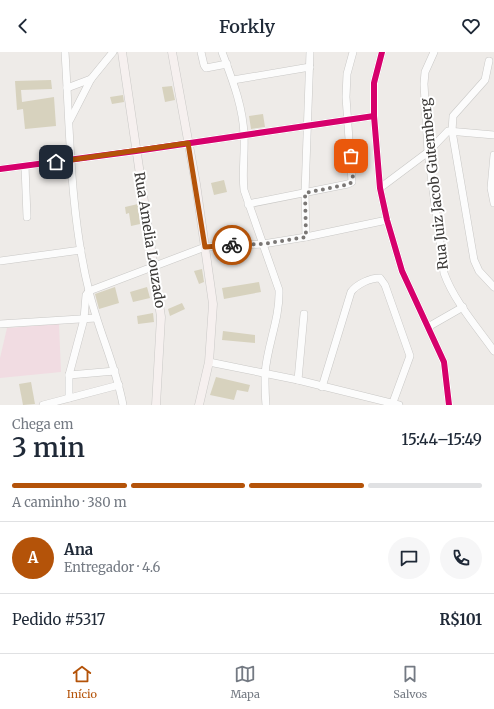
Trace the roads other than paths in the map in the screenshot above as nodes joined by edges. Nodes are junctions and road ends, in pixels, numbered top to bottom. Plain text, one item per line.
1 (65, 52) edge
2 (113, 52) edge
3 (122, 52) edge
4 (172, 52) edge
5 (201, 52) edge
6 (222, 52) edge
7 (310, 52) edge
8 (353, 52) edge
9 (382, 52) edge
10 (434, 52) edge
11 (489, 61) dead end
12 (227, 64) junction
13 (310, 66) junction
14 (91, 79) junction
15 (233, 80) junction
16 (68, 88) junction
17 (374, 116) junction
18 (347, 119) junction
19 (70, 120) junction
20 (308, 124) junction
21 (452, 131) junction
22 (244, 134) junction
23 (494, 135) edge
24 (188, 143) junction
25 (136, 152) junction
26 (428, 152) junction
27 (494, 155) edge
28 (72, 161) junction
29 (25, 166) junction
30 (0, 169) edge
31 (380, 188) junction
32 (305, 193) junction
33 (494, 203) edge
34 (248, 204) junction
35 (27, 217) dead end
36 (387, 220) junction
37 (306, 237) junction
38 (263, 244) junction
39 (205, 247) junction
40 (80, 250) junction
41 (0, 262) edge
42 (153, 265) junction
43 (494, 287) edge
44 (88, 291) junction
45 (463, 307) junction
46 (304, 314) dead end
47 (96, 318) junction
48 (84, 319) junction
49 (0, 324) edge
50 (428, 327) junction
51 (494, 351) edge
52 (209, 362) junction
53 (115, 371) junction
54 (265, 373) junction
55 (69, 375) junction
56 (298, 380) junction
57 (119, 384) junction
58 (322, 386) junction
59 (70, 398) junction
60 (394, 404) edge
61 (43, 405) edge
62 (123, 405) edge
63 (156, 405) edge
64 (199, 405) edge
65 (266, 405) edge
66 (449, 405) edge

1 - 16 street
2 - 14 street
3 - 25 main road, Rua Amelia Louzado
4 - 24 main road
5 - 12 street
6 - 12 street
7 - 13 street
8 - 18 street
9 - 17 street
10 - 26 street, Rua Juiz Jacob Gutemberg
11 - 21 street
12 - 15 street
13 - 15 street
13 - 20 street
14 - 16 street
14 - 19 street
15 - 22 street
16 - 19 street
17 - 18 street
17 - 31 street
18 - 20 street
18 - 32 street
19 - 28 street
20 - 22 street
20 - 32 street
21 - 23 street
21 - 26 street
21 - 43 street
22 - 24 street
22 - 34 street
24 - 25 street
24 - 39 main road
25 - 28 street
25 - 42 main road, Rua Amelia Louzado
26 - 31 street
26 - 45 street, Rua Juiz Jacob Gutemberg
27 - 33 street
28 - 29 street
28 - 40 street
29 - 30 street
29 - 35 street
31 - 36 street
32 - 34 street
32 - 37 street
34 - 38 street
36 - 37 street
36 - 50 street
37 - 38 street
38 - 39 street
38 - 54 street
39 - 42 street
39 - 52 main road
40 - 41 street
40 - 44 street
42 - 44 street
42 - 63 main road, Rua Amelia Louzado
44 - 47 street
44 - 48 street
45 - 50 street
45 - 51 street, Rua Juiz Jacob Gutemberg
46 - 56 street
47 - 48 street
47 - 53 street
48 - 49 street
48 - 55 street
50 - 66 street
52 - 54 street
52 - 64 main road
53 - 55 street
53 - 57 street
54 - 56 street
54 - 65 street
55 - 59 street
56 - 58 street
57 - 59 street
57 - 62 street
58 - 60 street
58 - 60 street
59 - 61 street

